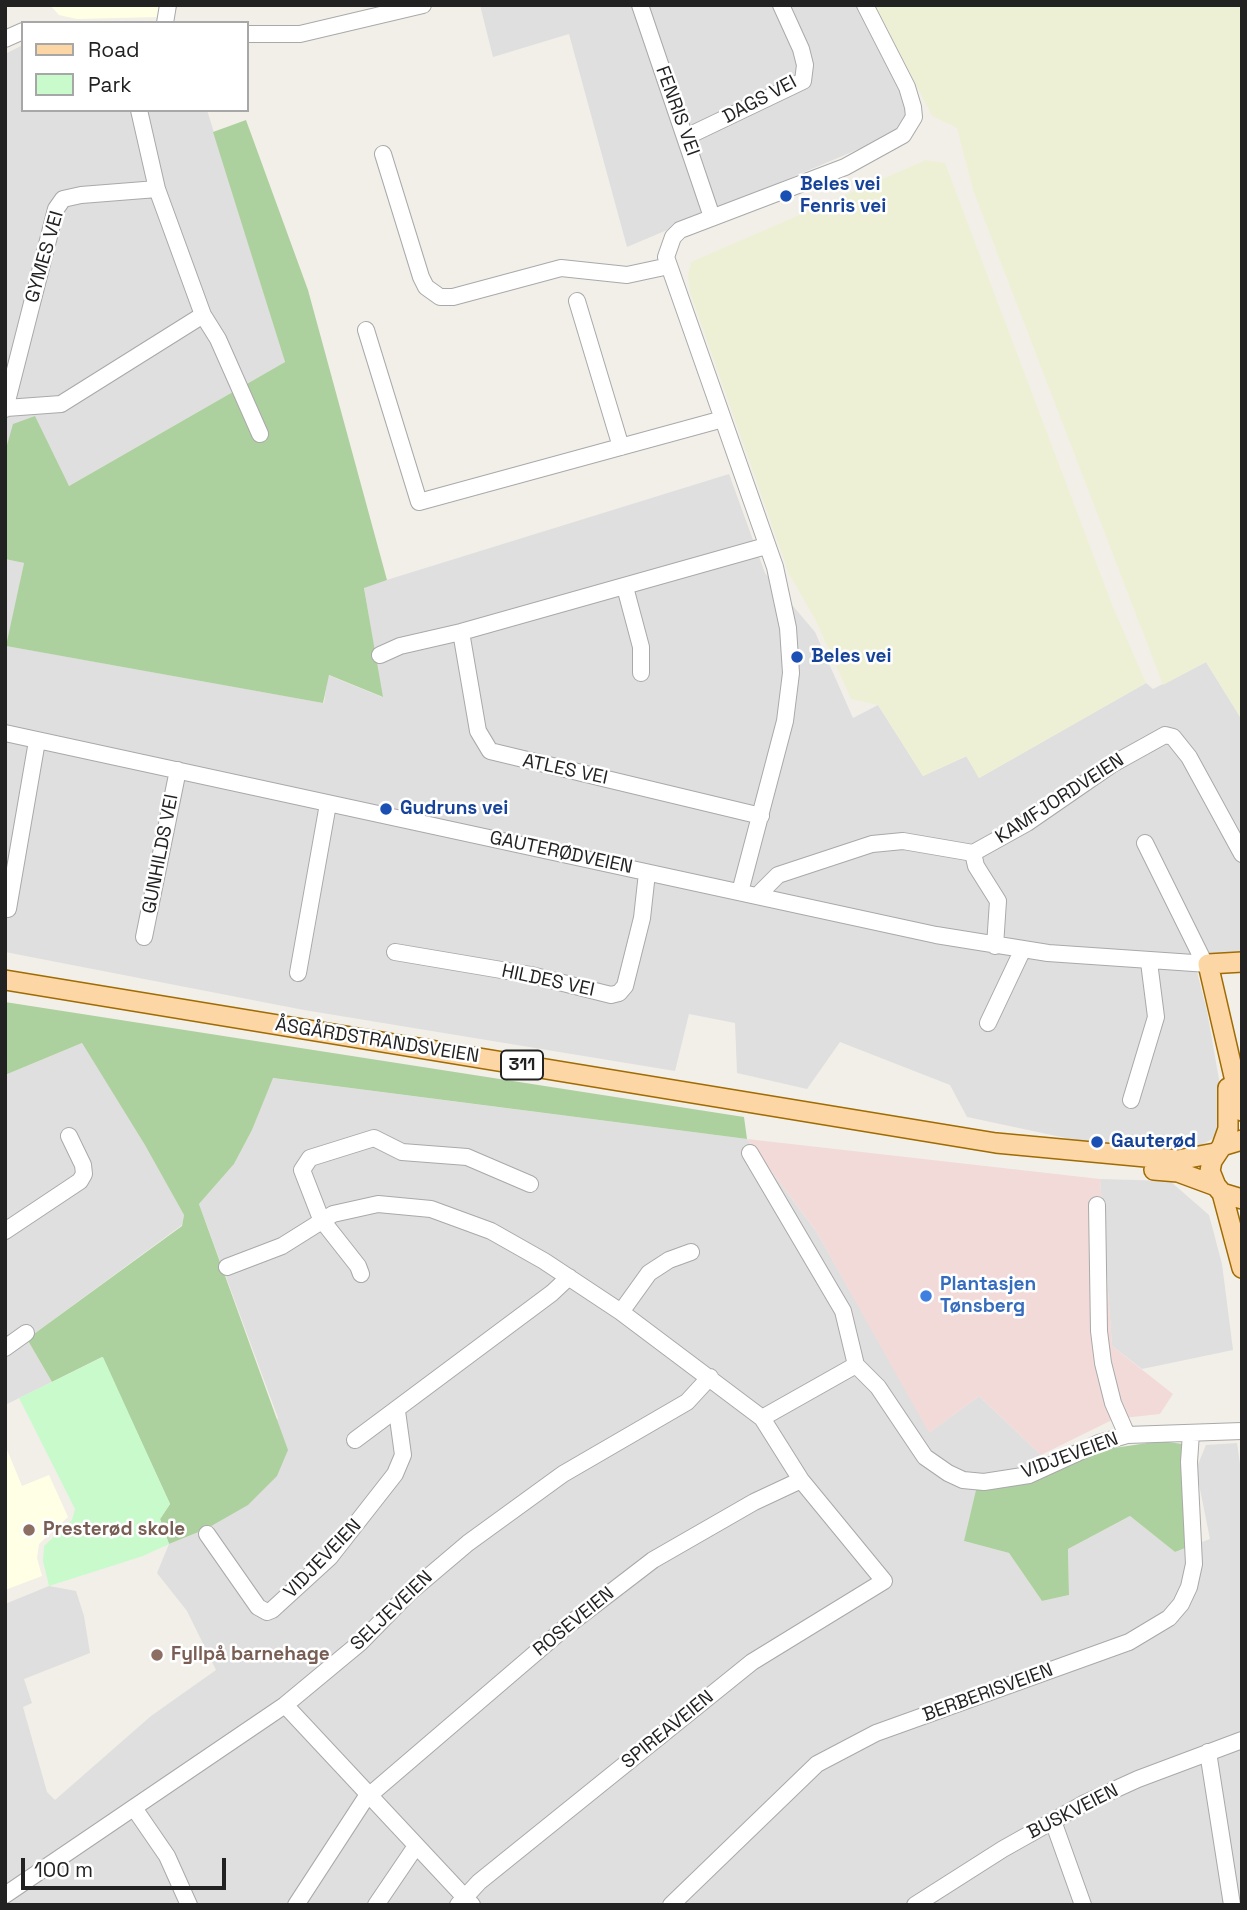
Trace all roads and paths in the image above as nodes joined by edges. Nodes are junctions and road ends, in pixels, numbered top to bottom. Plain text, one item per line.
1 (424, 5) edge
2 (640, 5) edge
3 (781, 5) edge
4 (865, 5) edge
5 (21, 32) edge
6 (248, 34) edge
7 (5, 39) edge
8 (139, 112) edge
9 (686, 137) junction
10 (383, 154) dead end
11 (157, 189) junction
12 (712, 216) junction
13 (669, 266) junction
14 (577, 301) dead end
15 (203, 314) junction
16 (366, 330) dead end
17 (5, 408) edge
18 (723, 419) junction
19 (260, 434) dead end
20 (621, 447) junction
21 (766, 546) junction
22 (625, 587) junction
23 (461, 632) junction
24 (380, 655) dead end
25 (641, 673) dead end
26 (5, 733) edge
27 (37, 741) junction
28 (178, 770) junction
29 (328, 804) junction
30 (761, 816) junction
31 (1238, 833) edge
32 (1144, 843) dead end
33 (973, 853) junction
34 (1242, 854) edge
35 (648, 873) junction
36 (740, 892) junction
37 (758, 895) junction
38 (8, 909) dead end
39 (144, 937) dead end
40 (995, 946) junction
41 (1023, 949) junction
42 (395, 952) dead end
43 (1149, 962) junction
44 (1242, 962) edge
45 (1206, 964) junction
46 (298, 973) dead end
47 (5, 980) edge
48 (988, 1023) dead end
49 (1226, 1048) junction
50 (1131, 1100) dead end
51 (1242, 1111) edge
52 (69, 1136) dead end
53 (1242, 1140) edge
54 (1040, 1149) junction
55 (1219, 1150) junction
56 (750, 1153) dead end
57 (530, 1184) dead end
58 (1219, 1190) junction
59 (1242, 1199) edge
60 (1097, 1205) dead end
61 (321, 1219) junction
62 (5, 1231) edge
63 (691, 1252) dead end
64 (227, 1267) dead end
65 (1242, 1268) edge
66 (360, 1275) dead end
67 (569, 1277) junction
68 (621, 1312) junction
69 (26, 1333) dead end
70 (5, 1348) edge
71 (856, 1365) junction
72 (710, 1377) junction
73 (397, 1411) junction
74 (762, 1418) junction
75 (1242, 1431) edge
76 (1191, 1433) junction
77 (1127, 1435) junction
78 (355, 1440) dead end
79 (800, 1480) junction
80 (207, 1534) dead end
81 (285, 1705) junction
82 (1242, 1740) edge
83 (1208, 1752) junction
84 (369, 1796) junction
85 (134, 1808) junction
86 (1053, 1821) junction
87 (416, 1846) junction
88 (5, 1895) edge
89 (464, 1902) edge
90 (189, 1905) edge
91 (296, 1905) edge
92 (376, 1905) edge
93 (671, 1905) edge
94 (915, 1905) edge
95 (1083, 1905) edge
96 (1231, 1905) edge

1 - 6 street
2 - 9 street, FENRIS VEI
3 - 9 street, DAGS VEI
4 - 12 street
5 - 7 street
8 - 11 street
9 - 12 street, FENRIS VEI
10 - 13 street
11 - 15 street
11 - 17 street, GYMES VEI
12 - 13 street
13 - 18 street
14 - 20 street
15 - 17 street, GYMES VEI
15 - 19 street
16 - 20 street
18 - 20 street
18 - 21 street
21 - 22 street
21 - 30 street
22 - 23 street
22 - 25 street
23 - 24 street
23 - 30 street, ATLES VEI
26 - 27 street, GAUTERØDVEIEN
27 - 28 street, GAUTERØDVEIEN
27 - 38 street
28 - 29 street, GAUTERØDVEIEN
28 - 39 street, GUNHILDS VEI
29 - 35 street, GAUTERØDVEIEN
29 - 46 street
30 - 36 street
31 - 33 street, KAMFJORDVEIEN
31 - 34 street, KAMFJORDVEIEN
32 - 45 street
33 - 37 street, KAMFJORDVEIEN
33 - 40 street
35 - 36 street, GAUTERØDVEIEN
35 - 42 street, HILDES VEI
36 - 37 street, GAUTERØDVEIEN
37 - 40 street, GAUTERØDVEIEN
40 - 41 street, GAUTERØDVEIEN
41 - 43 street, GAUTERØDVEIEN
41 - 48 street
43 - 45 street, GAUTERØDVEIEN
43 - 50 street
44 - 45 main road, GAUTERØDVEIEN
45 - 49 main road
47 - 54 main road, ÅSGÅRDSTRANDSVEIEN / 311
49 - 51 main road
49 - 55 main road
52 - 62 street
53 - 55 main road, ÅSGÅRDSTRANDSVEIEN / 311
54 - 55 main road, ÅSGÅRDSTRANDSVEIEN / 311
54 - 58 main road, ÅSGÅRDSTRANDSVEIEN / 311
55 - 58 main road
56 - 71 street
57 - 61 street
58 - 59 main road, ÅSGÅRDSTRANDSVEIEN / 311
58 - 65 main road
60 - 77 street, VIDJEVEIEN
61 - 64 street
61 - 66 street
61 - 67 street
63 - 68 street
67 - 68 street
67 - 73 street
68 - 72 street
69 - 70 street
71 - 74 street
71 - 77 street, VIDJEVEIEN
72 - 74 street
72 - 81 street, SELJEVEIEN
73 - 78 street
73 - 80 street, VIDJEVEIEN
74 - 79 street
75 - 76 street, VIDJEVEIEN
76 - 77 street, VIDJEVEIEN
76 - 93 street, BERBERISVEIEN
79 - 84 street, ROSEVEIEN
79 - 89 street, SPIREAVEIEN
81 - 84 street
81 - 85 street, SELJEVEIEN
82 - 83 street, BUSKVEIEN
83 - 86 street, BUSKVEIEN
83 - 96 street
84 - 87 street
84 - 91 street, ROSEVEIEN
85 - 88 street, SELJEVEIEN
85 - 90 street
86 - 94 street, BUSKVEIEN
86 - 95 street
87 - 89 street
87 - 92 street

